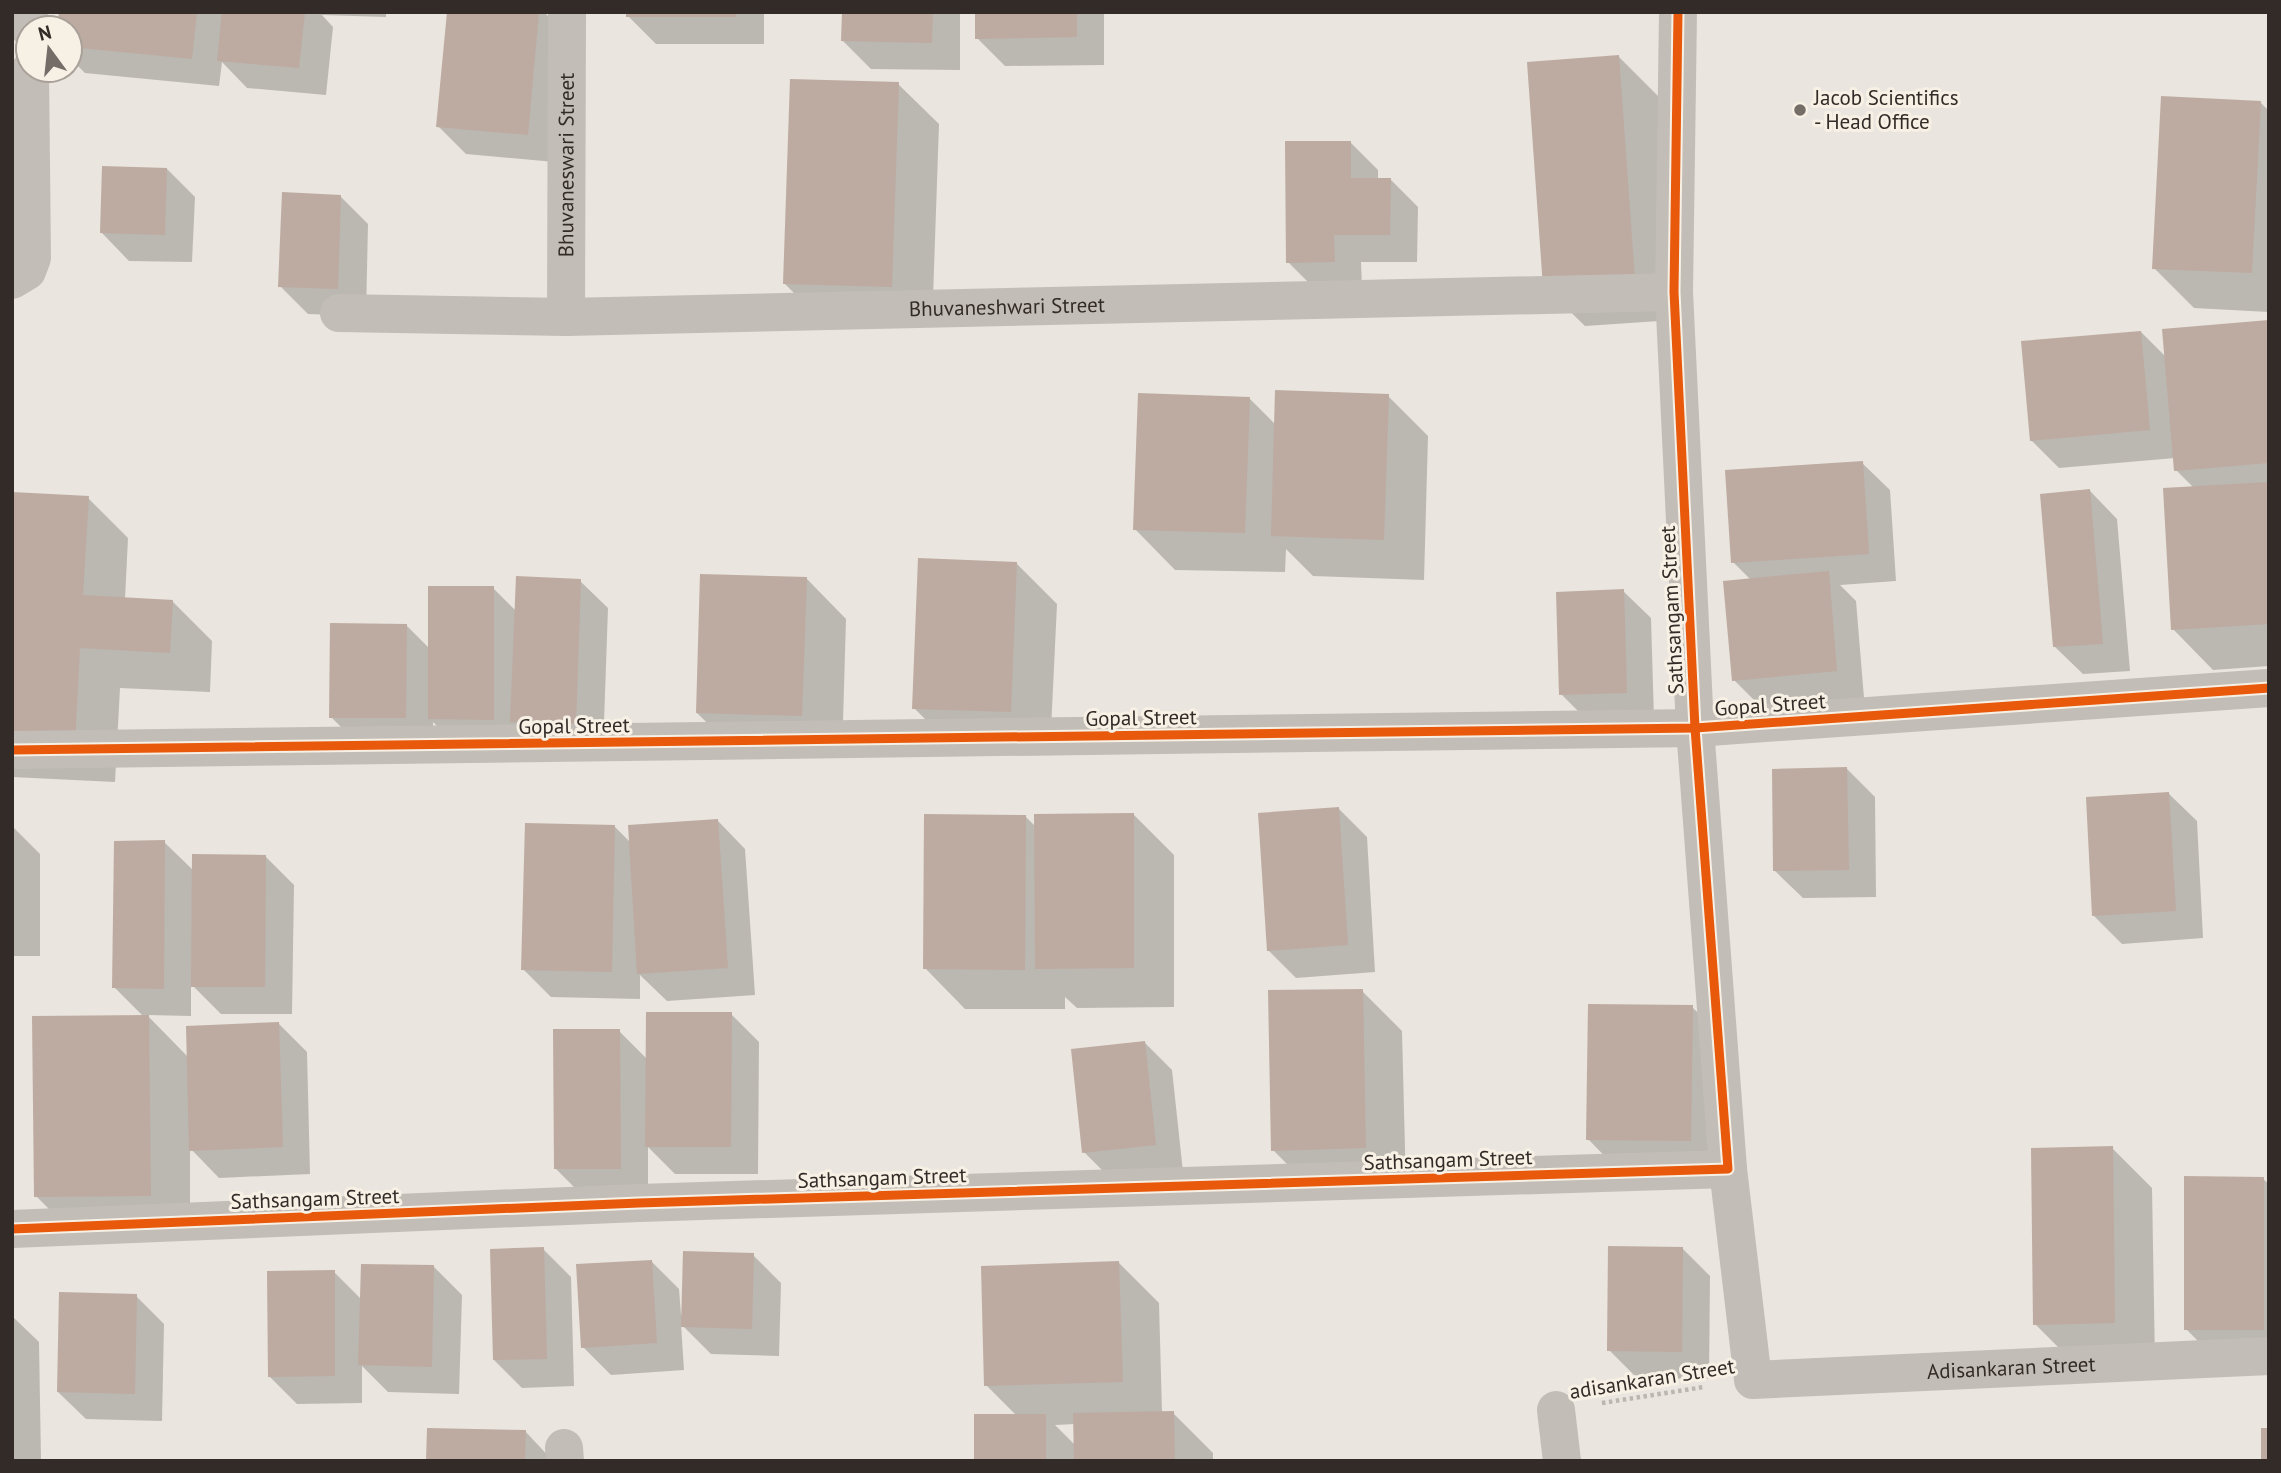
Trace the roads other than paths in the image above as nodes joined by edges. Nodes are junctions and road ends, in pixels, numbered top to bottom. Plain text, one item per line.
1 (567, 12) edge
2 (1678, 12) edge
3 (29, 84) edge
4 (22, 269) edge
5 (1674, 292) junction
6 (339, 313) dead end
7 (566, 317) junction
8 (2269, 688) edge
9 (1695, 728) junction
10 (12, 750) edge
11 (1728, 1169) junction
12 (12, 1229) edge
13 (2269, 1356) edge
14 (1556, 1410) road end
15 (1562, 1461) edge

1 - 7 street, Bhuvaneswari Street
2 - 5 street, Sathsangam Street
3 - 4 street
5 - 7 street, Bhuvaneshwari Street
5 - 9 street, Sathsangam Street
6 - 7 street, Bhuvaneshwari Street
8 - 9 street, Gopal Street
9 - 10 street, Gopal Street
9 - 11 street, Sathsangam Street
11 - 12 street, Sathsangam Street
11 - 13 street, Adisankaran Street
14 - 15 street, Adisankaran Street

